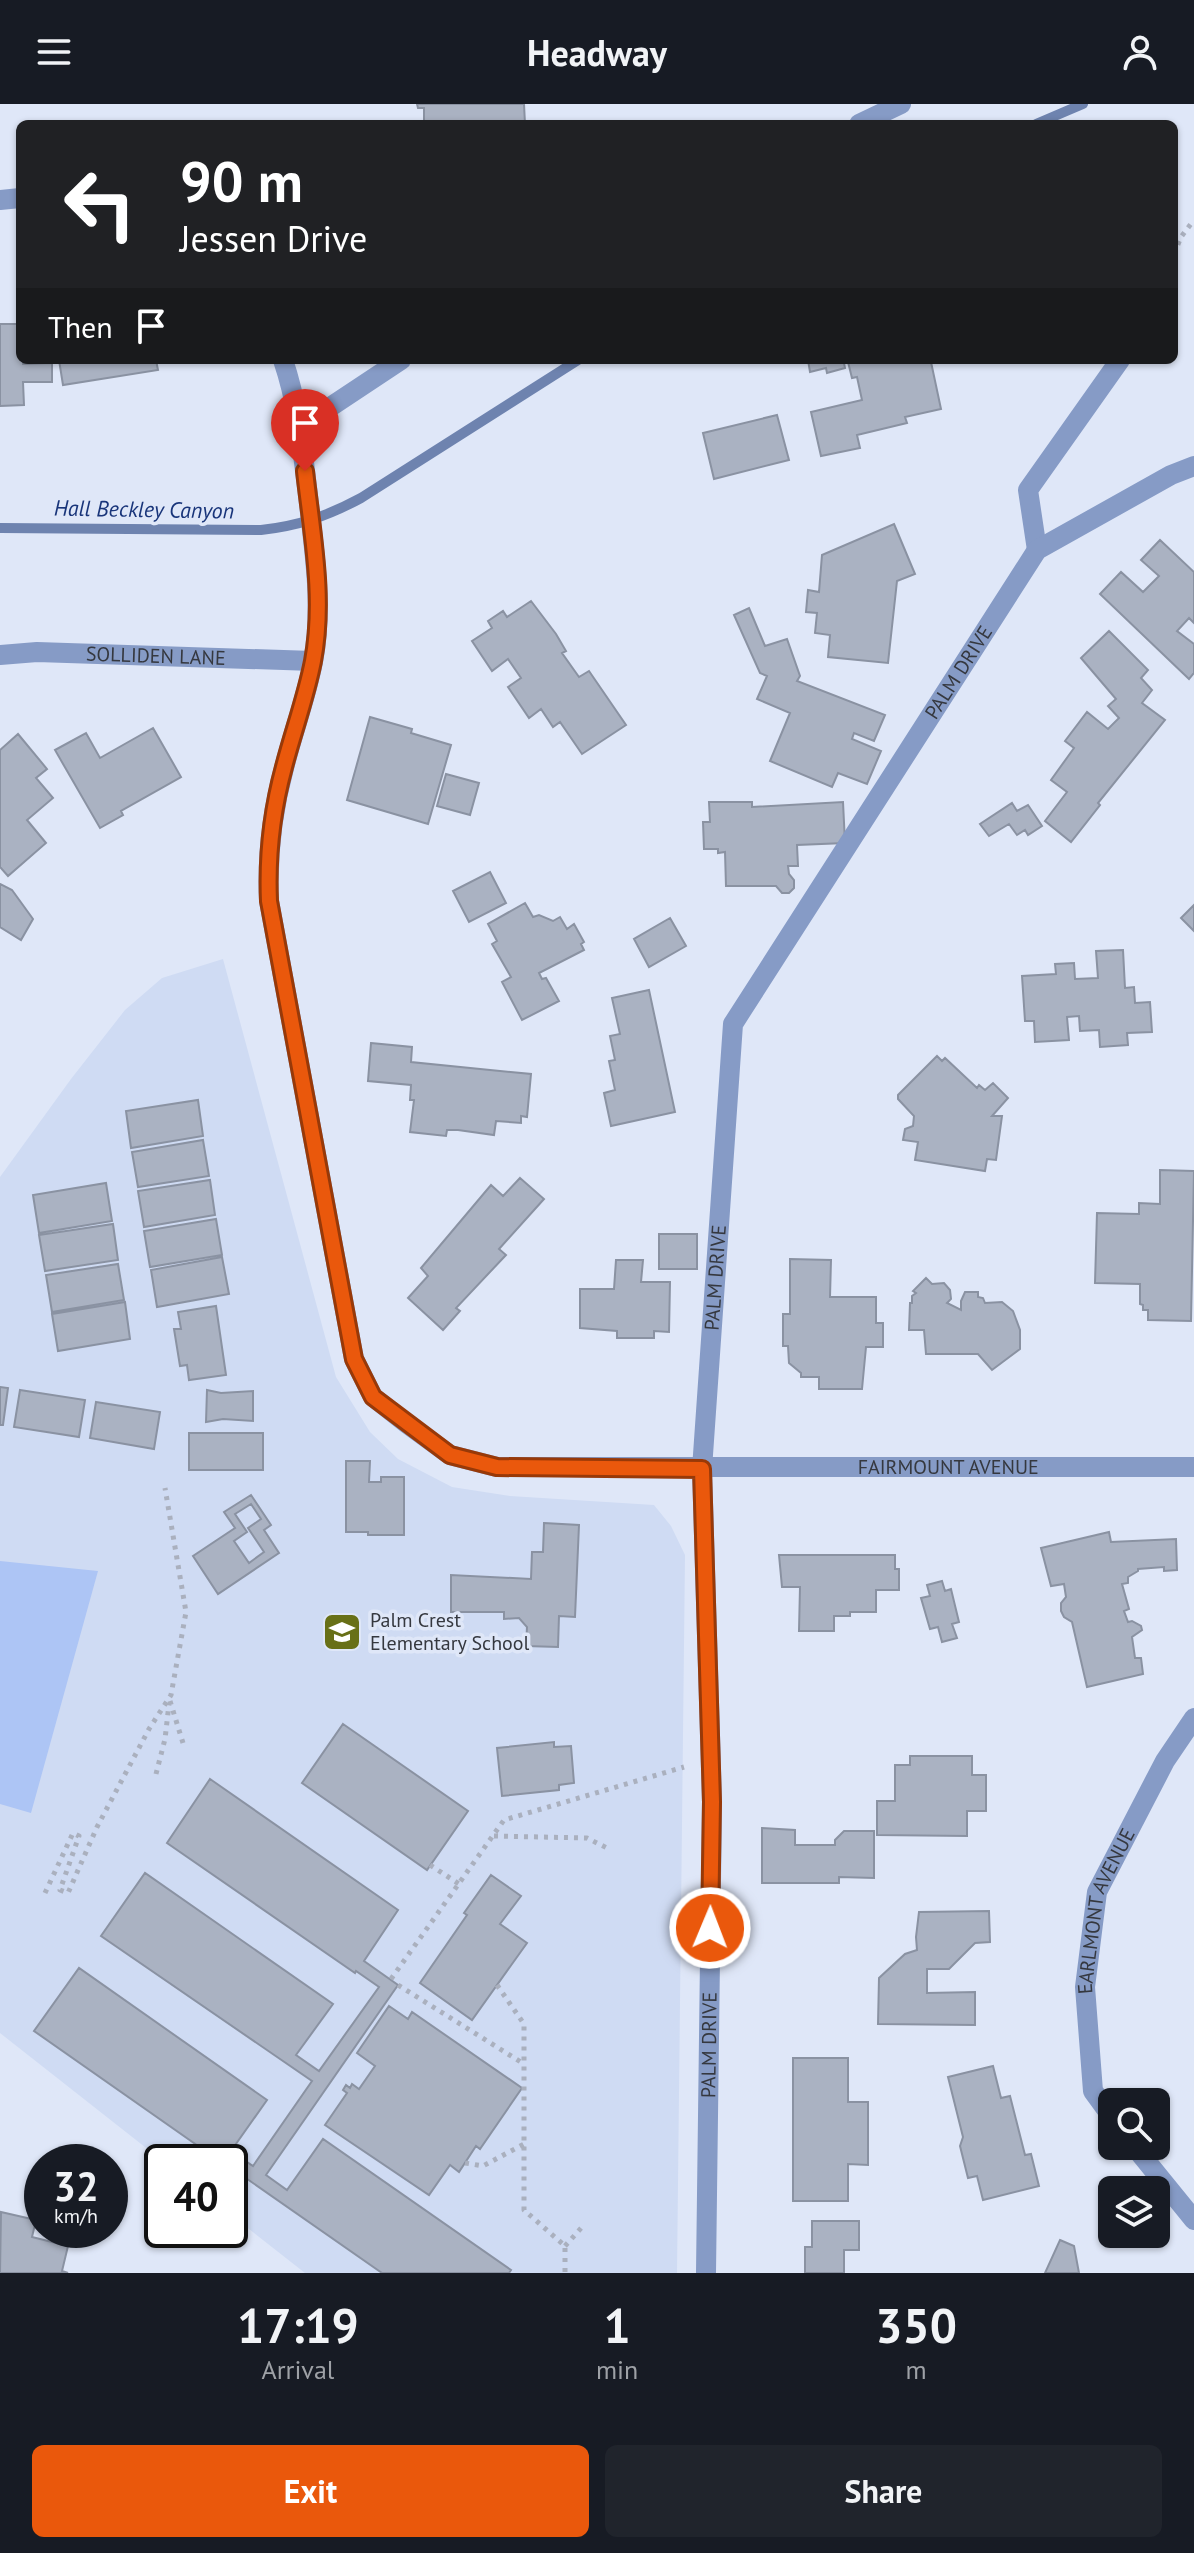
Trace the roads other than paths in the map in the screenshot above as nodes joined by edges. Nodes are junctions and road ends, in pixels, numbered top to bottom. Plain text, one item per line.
1 (901, 104) edge
2 (867, 120) edge
3 (284, 364) edge
4 (395, 364) edge
5 (1117, 364) edge
6 (300, 427) junction
7 (1194, 466) edge
8 (1037, 550) junction
9 (0, 655) edge
10 (313, 661) junction
11 (1194, 1467) edge
12 (702, 1469) junction
13 (1194, 1718) edge
14 (1098, 2098) edge
15 (1145, 2160) edge
16 (1194, 2220) edge
17 (706, 2273) edge

1 - 2 street
3 - 6 street, FAIRMOUNT AVENUE
4 - 6 street
5 - 8 street
6 - 10 street, FAIRMOUNT AVENUE
7 - 8 street, PALM DRIVE
8 - 12 street, PALM DRIVE
9 - 10 street, SOLLIDEN LANE
10 - 12 street, FAIRMOUNT AVENUE
11 - 12 street, FAIRMOUNT AVENUE
12 - 17 street, PALM DRIVE
13 - 14 street, EARLMONT AVENUE
15 - 16 street

